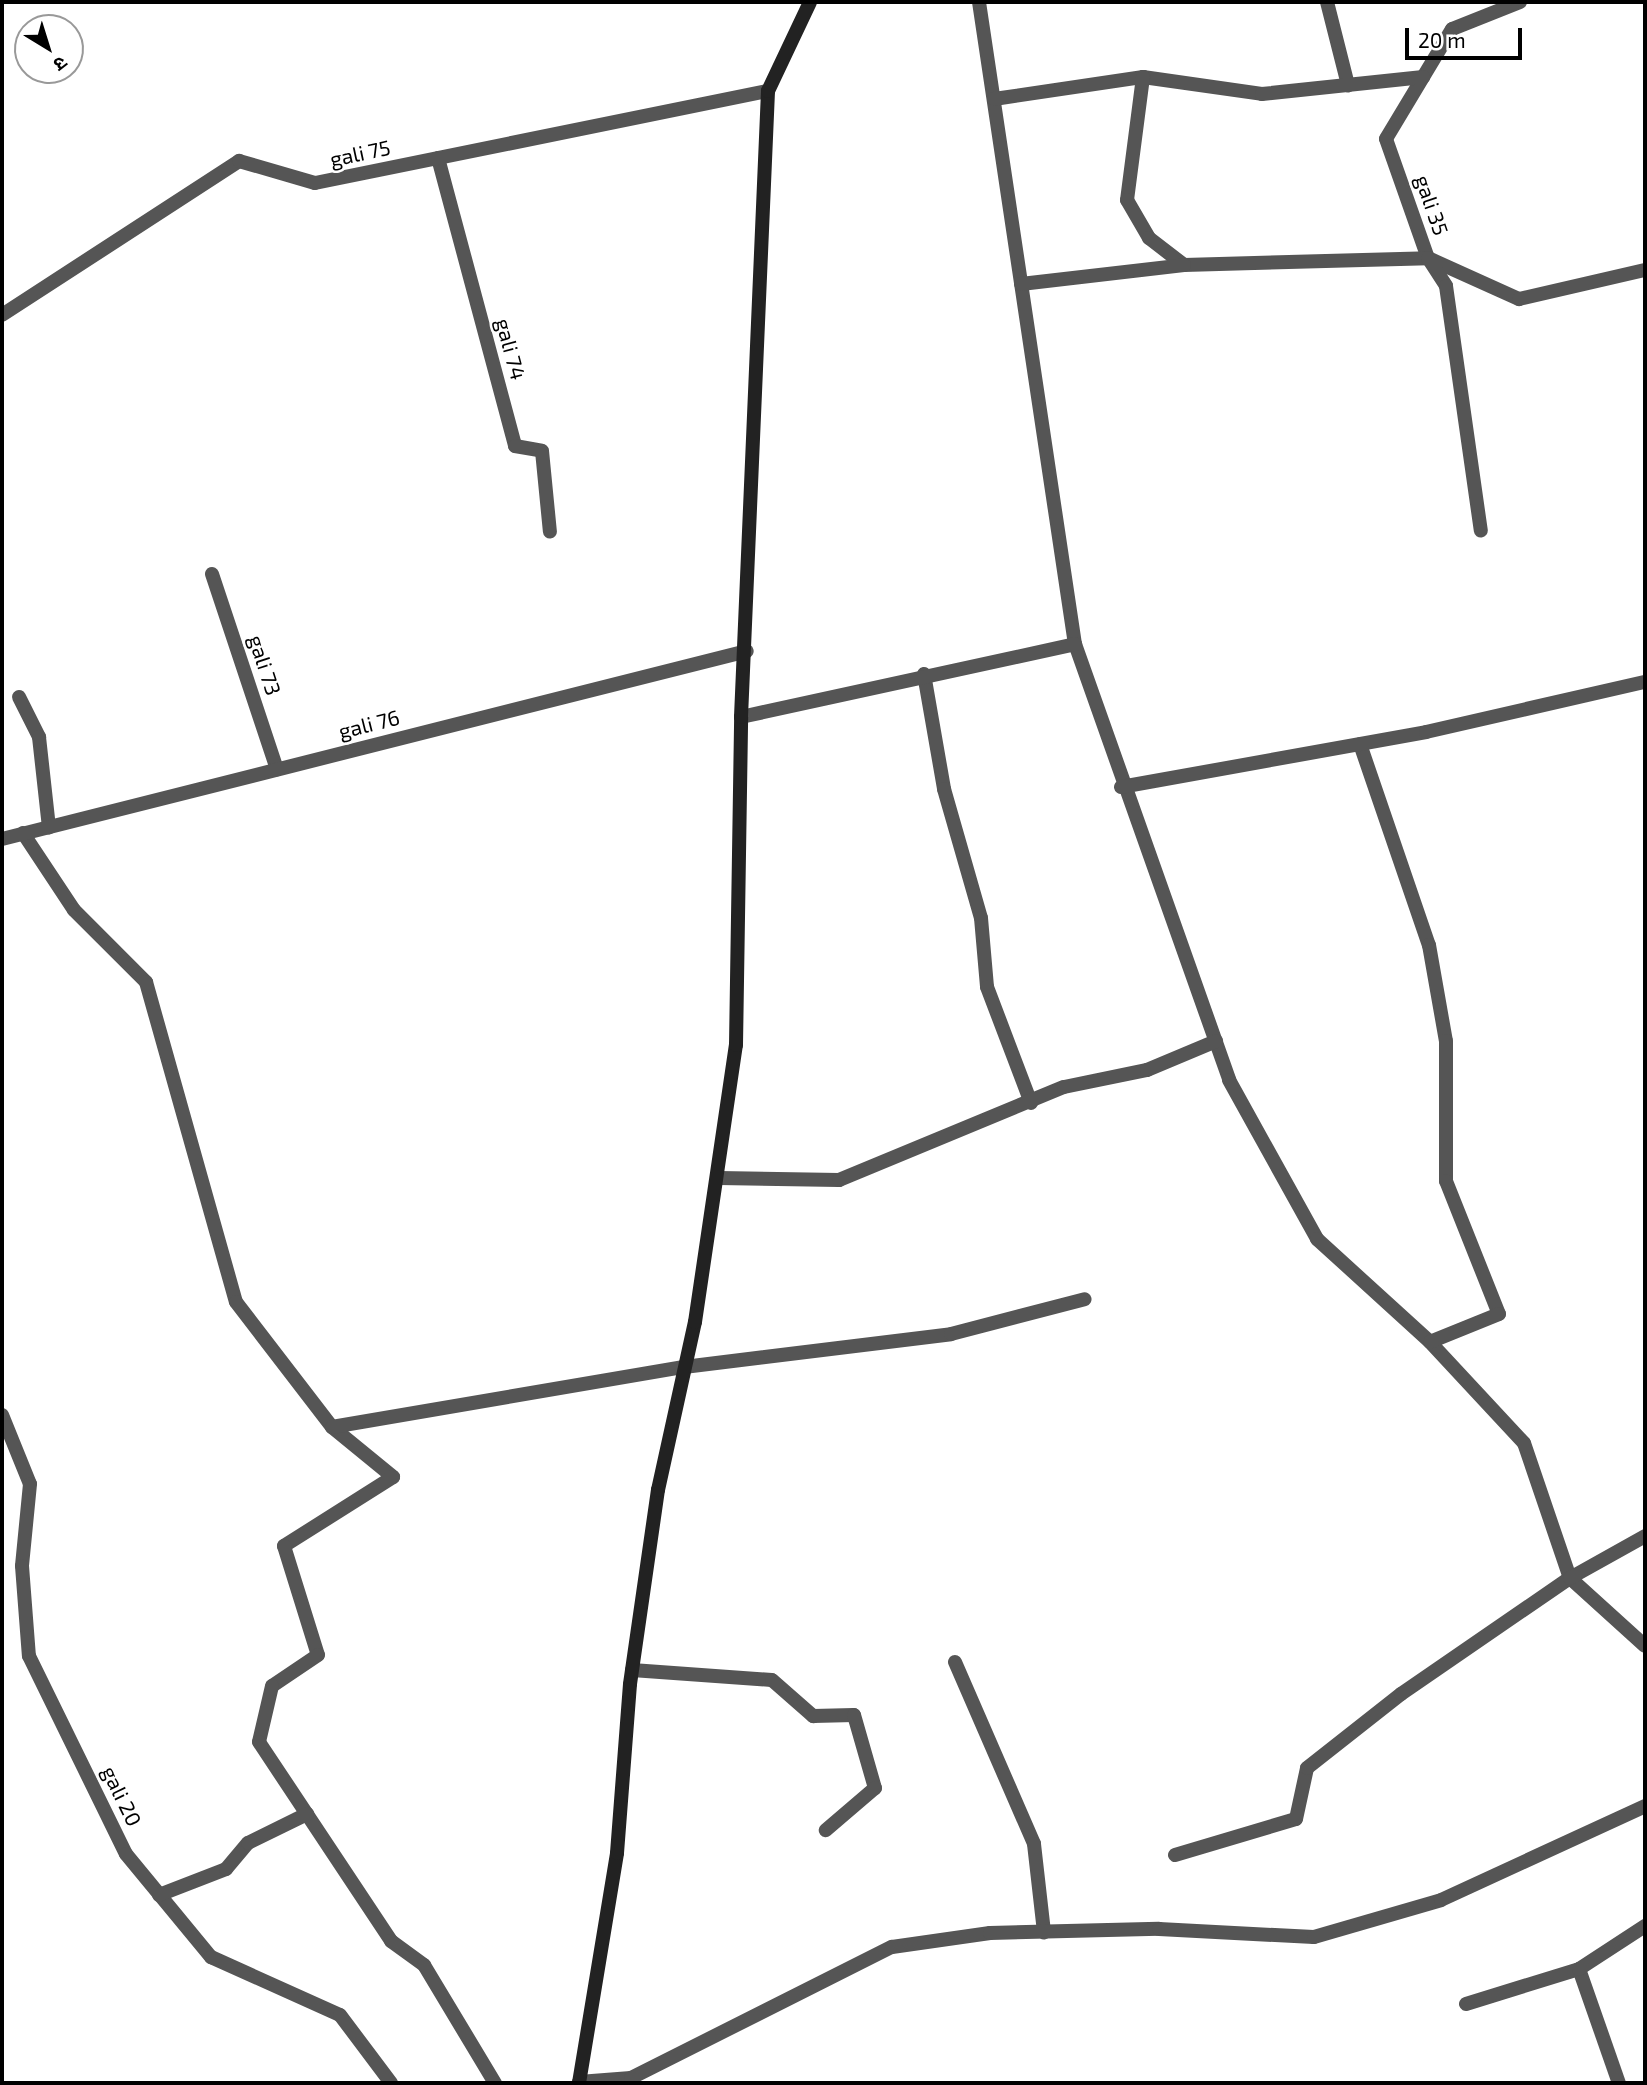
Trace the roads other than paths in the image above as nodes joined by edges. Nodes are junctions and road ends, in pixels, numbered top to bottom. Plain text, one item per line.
1 (810, 2) edge
2 (979, 2) edge
3 (1327, 2) edge
4 (1520, 2) edge
5 (1143, 77) junction
6 (1423, 77) junction
7 (1348, 85) junction
8 (768, 91) junction
9 (994, 99) junction
10 (438, 158) junction
11 (1428, 258) junction
12 (1184, 265) junction
13 (1645, 270) edge
14 (1021, 284) junction
15 (2, 315) edge
16 (550, 531) dead end
17 (1480, 531) dead end
18 (212, 574) dead end
19 (1075, 644) junction
20 (747, 651) junction
21 (924, 674) junction
22 (1645, 682) edge
23 (19, 697) dead end
24 (741, 717) junction
25 (1360, 744) junction
26 (277, 769) junction
27 (1121, 787) junction
28 (49, 827) junction
29 (23, 833) junction
30 (2, 839) edge
31 (1216, 1041) junction
32 (1031, 1103) junction
33 (719, 1178) junction
34 (1085, 1299) dead end
35 (1430, 1342) junction
36 (684, 1367) junction
37 (2, 1415) edge
38 (332, 1427) junction
39 (1645, 1536) edge
40 (1570, 1578) junction
41 (1645, 1646) edge
42 (955, 1662) dead end
43 (632, 1670) junction
44 (1645, 1806) edge
45 (307, 1814) junction
46 (826, 1830) dead end
47 (1175, 1855) dead end
48 (159, 1895) junction
49 (1645, 1926) edge
50 (1044, 1932) junction
51 (1579, 1969) junction
52 (1466, 2004) dead end
53 (391, 2083) edge
54 (495, 2083) edge
55 (579, 2083) edge
56 (1619, 2083) edge

1 - 8 street
2 - 9 street
3 - 7 street
4 - 6 street, gali 35
5 - 7 street
5 - 9 street
5 - 12 street
6 - 7 street
6 - 11 street, gali 35
8 - 10 street, gali 75
8 - 20 street
9 - 14 street
10 - 15 street, gali 75
10 - 16 street, gali 74
11 - 12 street
11 - 13 street, gali 35
11 - 17 street
12 - 14 street
14 - 19 street
18 - 26 street, gali 73
19 - 21 street
19 - 27 street
20 - 24 street
20 - 26 street, gali 76
21 - 24 street
21 - 32 street
22 - 25 street
23 - 28 street
24 - 33 street
25 - 27 street
25 - 35 street
26 - 28 street, gali 76
27 - 31 street
28 - 29 street, gali 76
29 - 30 street, gali 76
29 - 38 street
31 - 32 street
31 - 35 street
32 - 33 street
33 - 36 street
34 - 36 street
35 - 40 street
36 - 38 street
36 - 43 street
37 - 48 street, gali 20
38 - 45 street
39 - 40 street
40 - 41 street
40 - 47 street
42 - 50 street
43 - 46 street
43 - 55 street
44 - 50 street
45 - 48 street
45 - 54 street
48 - 53 street, gali 20
49 - 51 street
50 - 55 street
51 - 52 street
51 - 56 street

